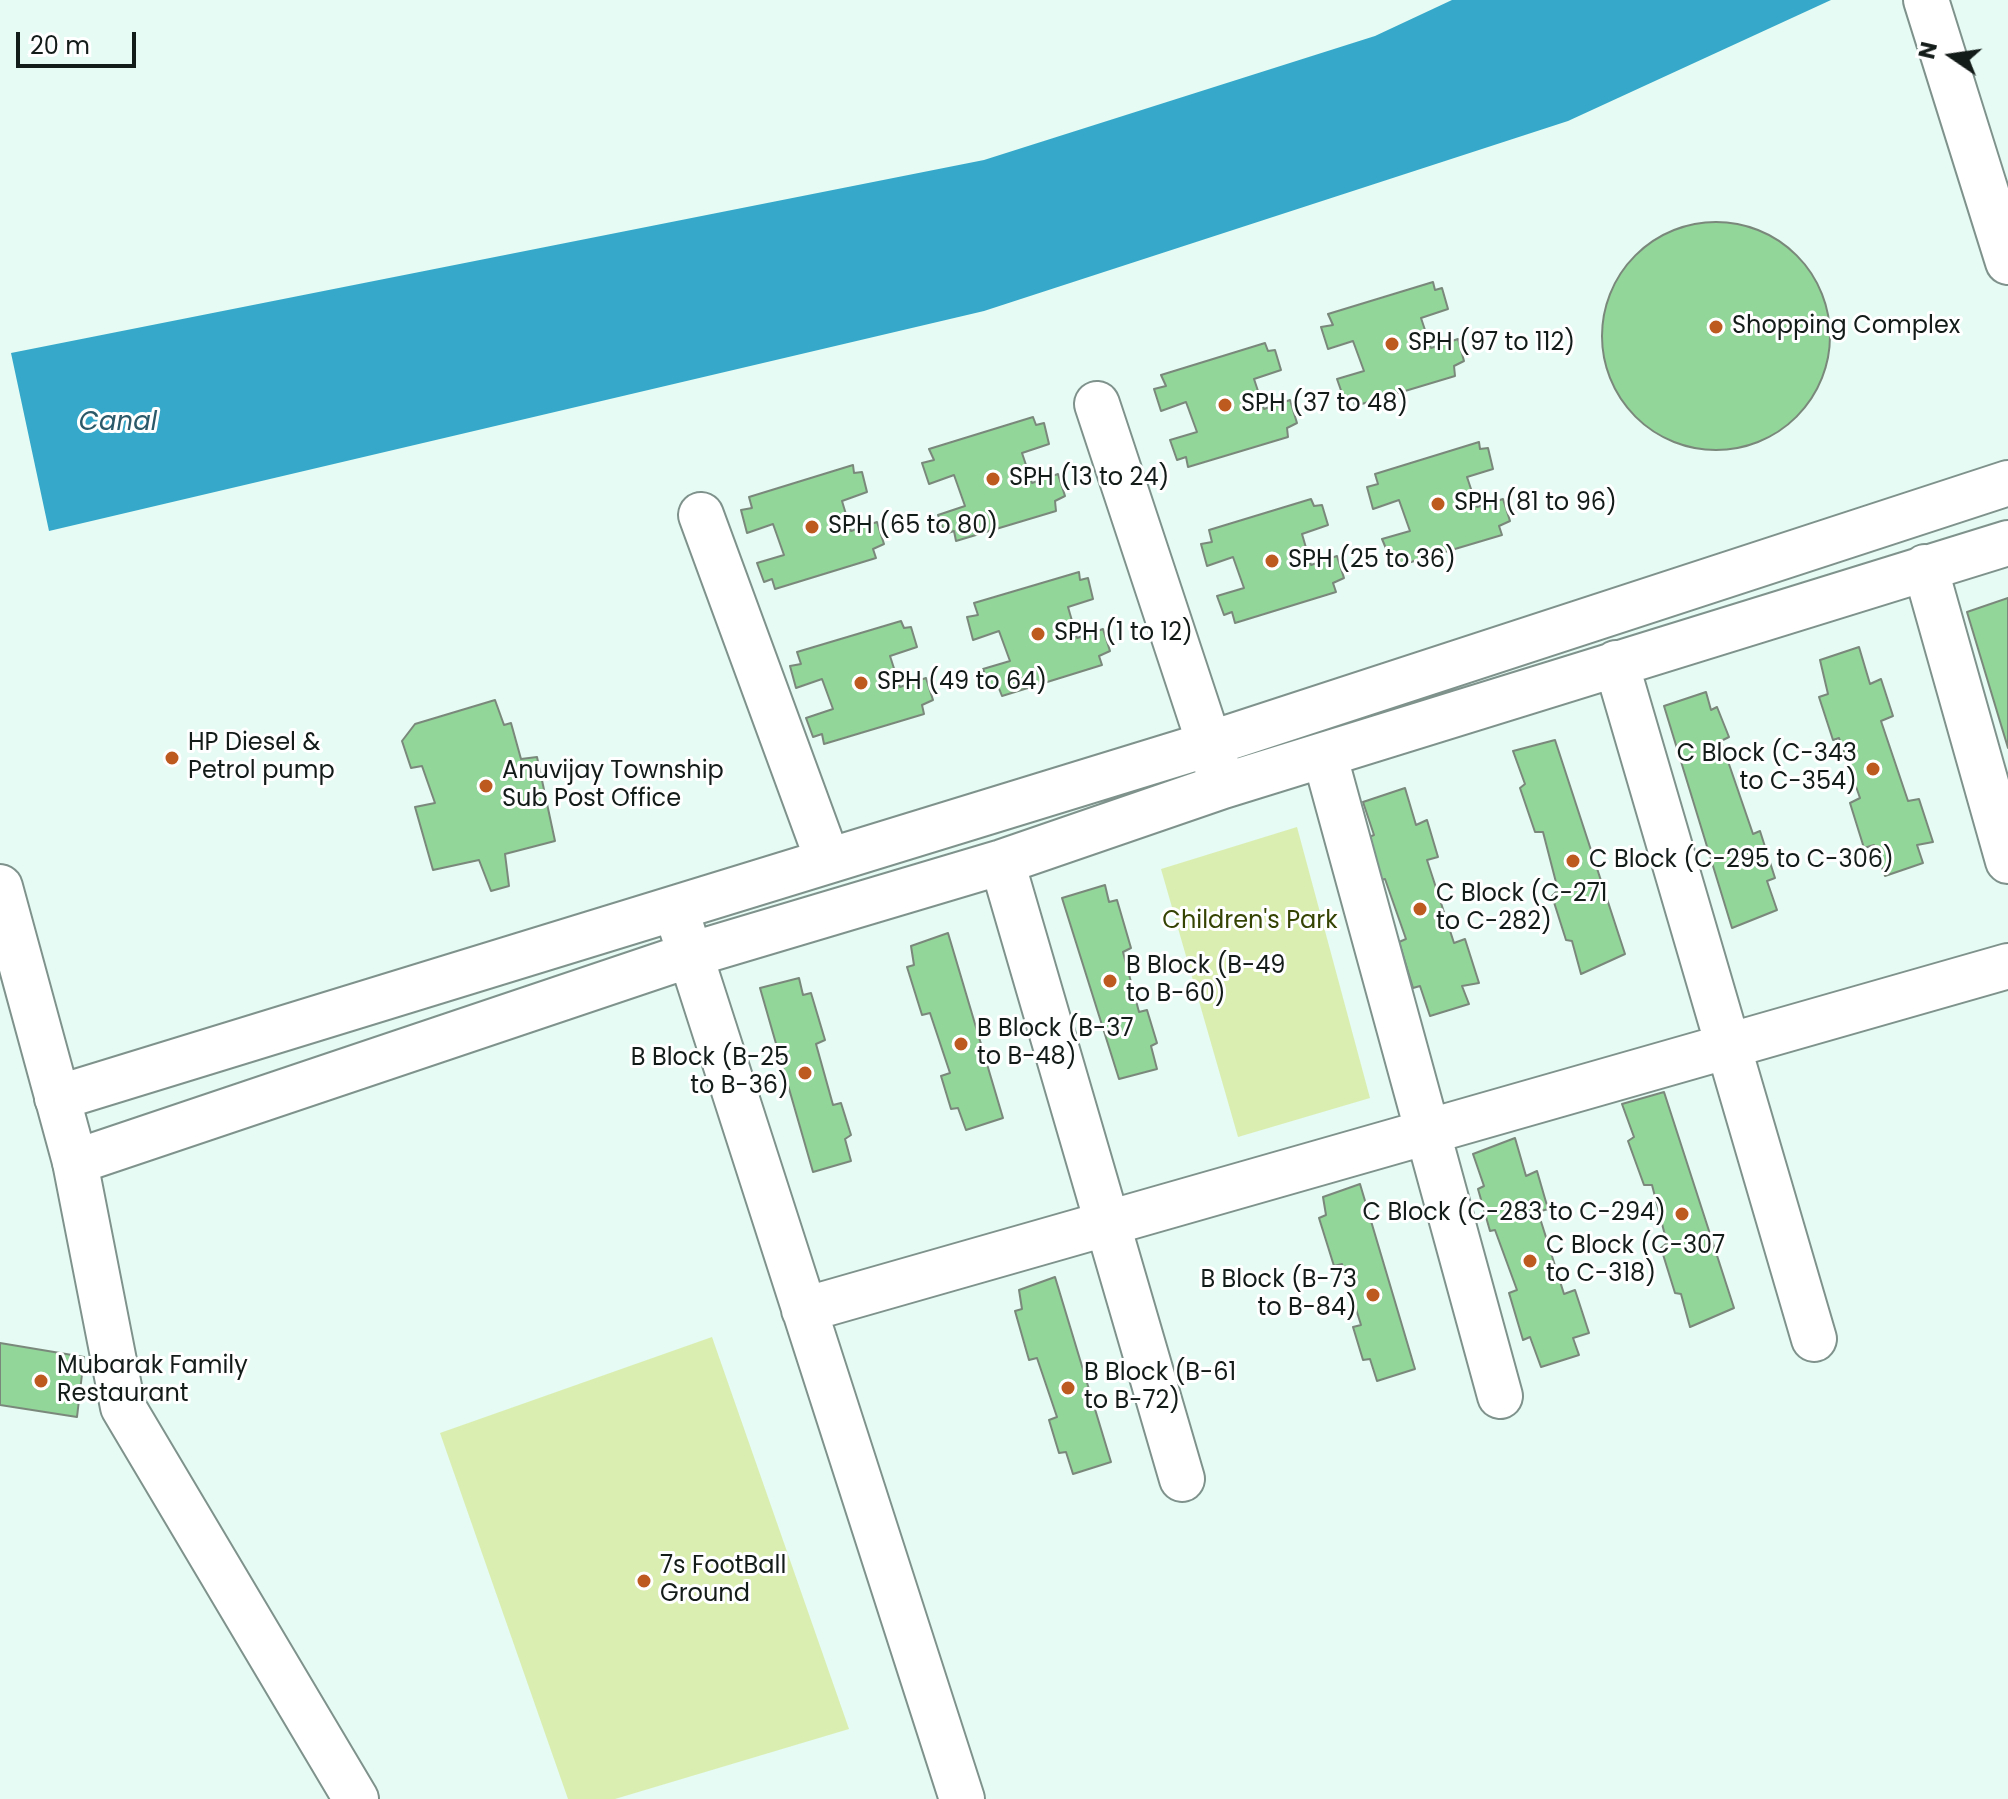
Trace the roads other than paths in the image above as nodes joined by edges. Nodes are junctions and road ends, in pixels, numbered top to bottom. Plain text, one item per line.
1 (1926, 0) edge
2 (2008, 262) edge
3 (1097, 404) dead end
4 (2008, 483) edge
5 (701, 515) dead end
6 (2008, 543) edge
7 (1925, 567) junction
8 (1616, 663) junction
9 (1209, 744) junction
10 (1325, 757) junction
11 (1223, 786) junction
12 (828, 861) junction
13 (2008, 861) edge
14 (1002, 862) junction
15 (0, 887) edge
16 (675, 908) junction
17 (690, 955) junction
18 (2008, 966) edge
19 (401, 992) junction
20 (1728, 1046) junction
21 (420, 1047) junction
22 (57, 1098) junction
23 (1427, 1132) junction
24 (75, 1162) junction
25 (1108, 1223) junction
26 (804, 1310) junction
27 (1814, 1339) dead end
28 (1500, 1396) dead end
29 (1182, 1479) dead end
30 (356, 1799) edge
31 (962, 1799) edge

1 - 2 main road
3 - 9 main road
4 - 9 main road
5 - 12 main road
6 - 7 main road
7 - 8 main road
7 - 13 main road
8 - 10 main road
8 - 20 main road
9 - 11 main road
9 - 12 main road
10 - 11 main road
10 - 23 main road
11 - 14 main road
12 - 16 main road
14 - 17 main road
14 - 25 main road
15 - 22 main road
16 - 17 main road
16 - 19 main road
17 - 21 main road
17 - 26 main road
18 - 20 main road
19 - 21 main road
19 - 22 main road
20 - 23 main road
20 - 27 main road
21 - 24 main road
22 - 24 main road
23 - 25 main road
23 - 28 main road
24 - 30 main road
25 - 26 main road
25 - 29 main road
26 - 31 main road

